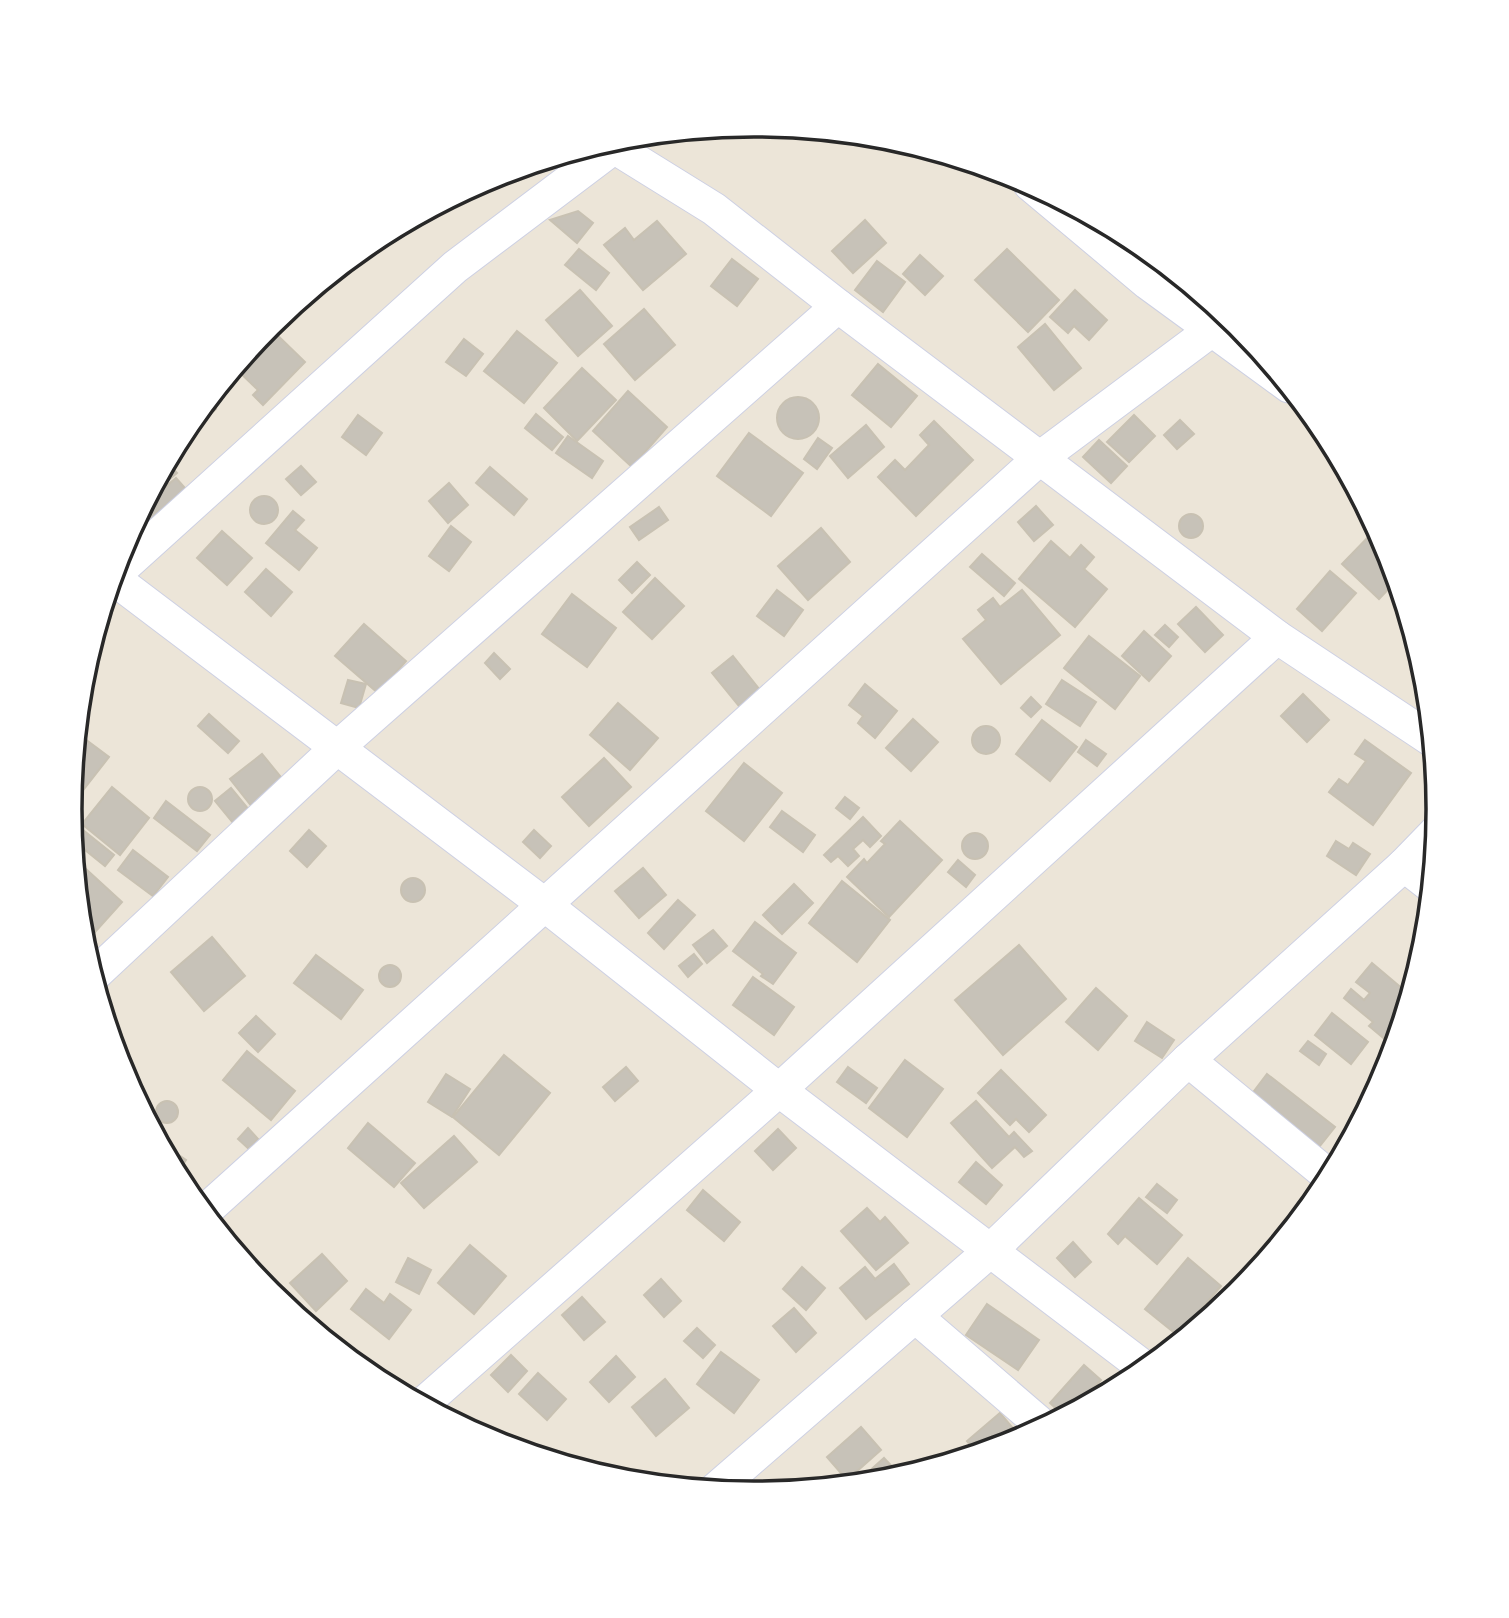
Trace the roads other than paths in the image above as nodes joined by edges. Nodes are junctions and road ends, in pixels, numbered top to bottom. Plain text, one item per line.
1 (619, 151) edge
2 (595, 157) edge
3 (1064, 212) edge
4 (838, 306) junction
5 (1216, 321) edge
6 (1219, 324) edge
7 (1040, 458) junction
8 (129, 562) edge
9 (122, 583) edge
10 (1277, 637) junction
11 (1422, 733) edge
12 (338, 747) junction
13 (1425, 843) edge
14 (1404, 865) junction
15 (1423, 879) edge
16 (545, 905) junction
17 (102, 968) edge
18 (1188, 1060) junction
19 (779, 1090) junction
20 (1321, 1170) edge
21 (212, 1205) edge
22 (990, 1251) junction
23 (915, 1316) junction
24 (1137, 1362) edge
25 (430, 1398) edge
26 (1035, 1420) edge
27 (736, 1481) edge

1 - 4 street
2 - 8 street
3 - 5 street
4 - 7 street
4 - 12 street
6 - 7 street
7 - 10 street
7 - 16 street
9 - 12 street
10 - 11 street
10 - 19 street
12 - 16 street
12 - 17 street
13 - 14 street
14 - 15 street
14 - 18 street
16 - 19 street
16 - 21 street
18 - 20 street
18 - 22 street
19 - 22 street
19 - 25 street
22 - 23 street
22 - 24 street
23 - 26 street
23 - 27 street

